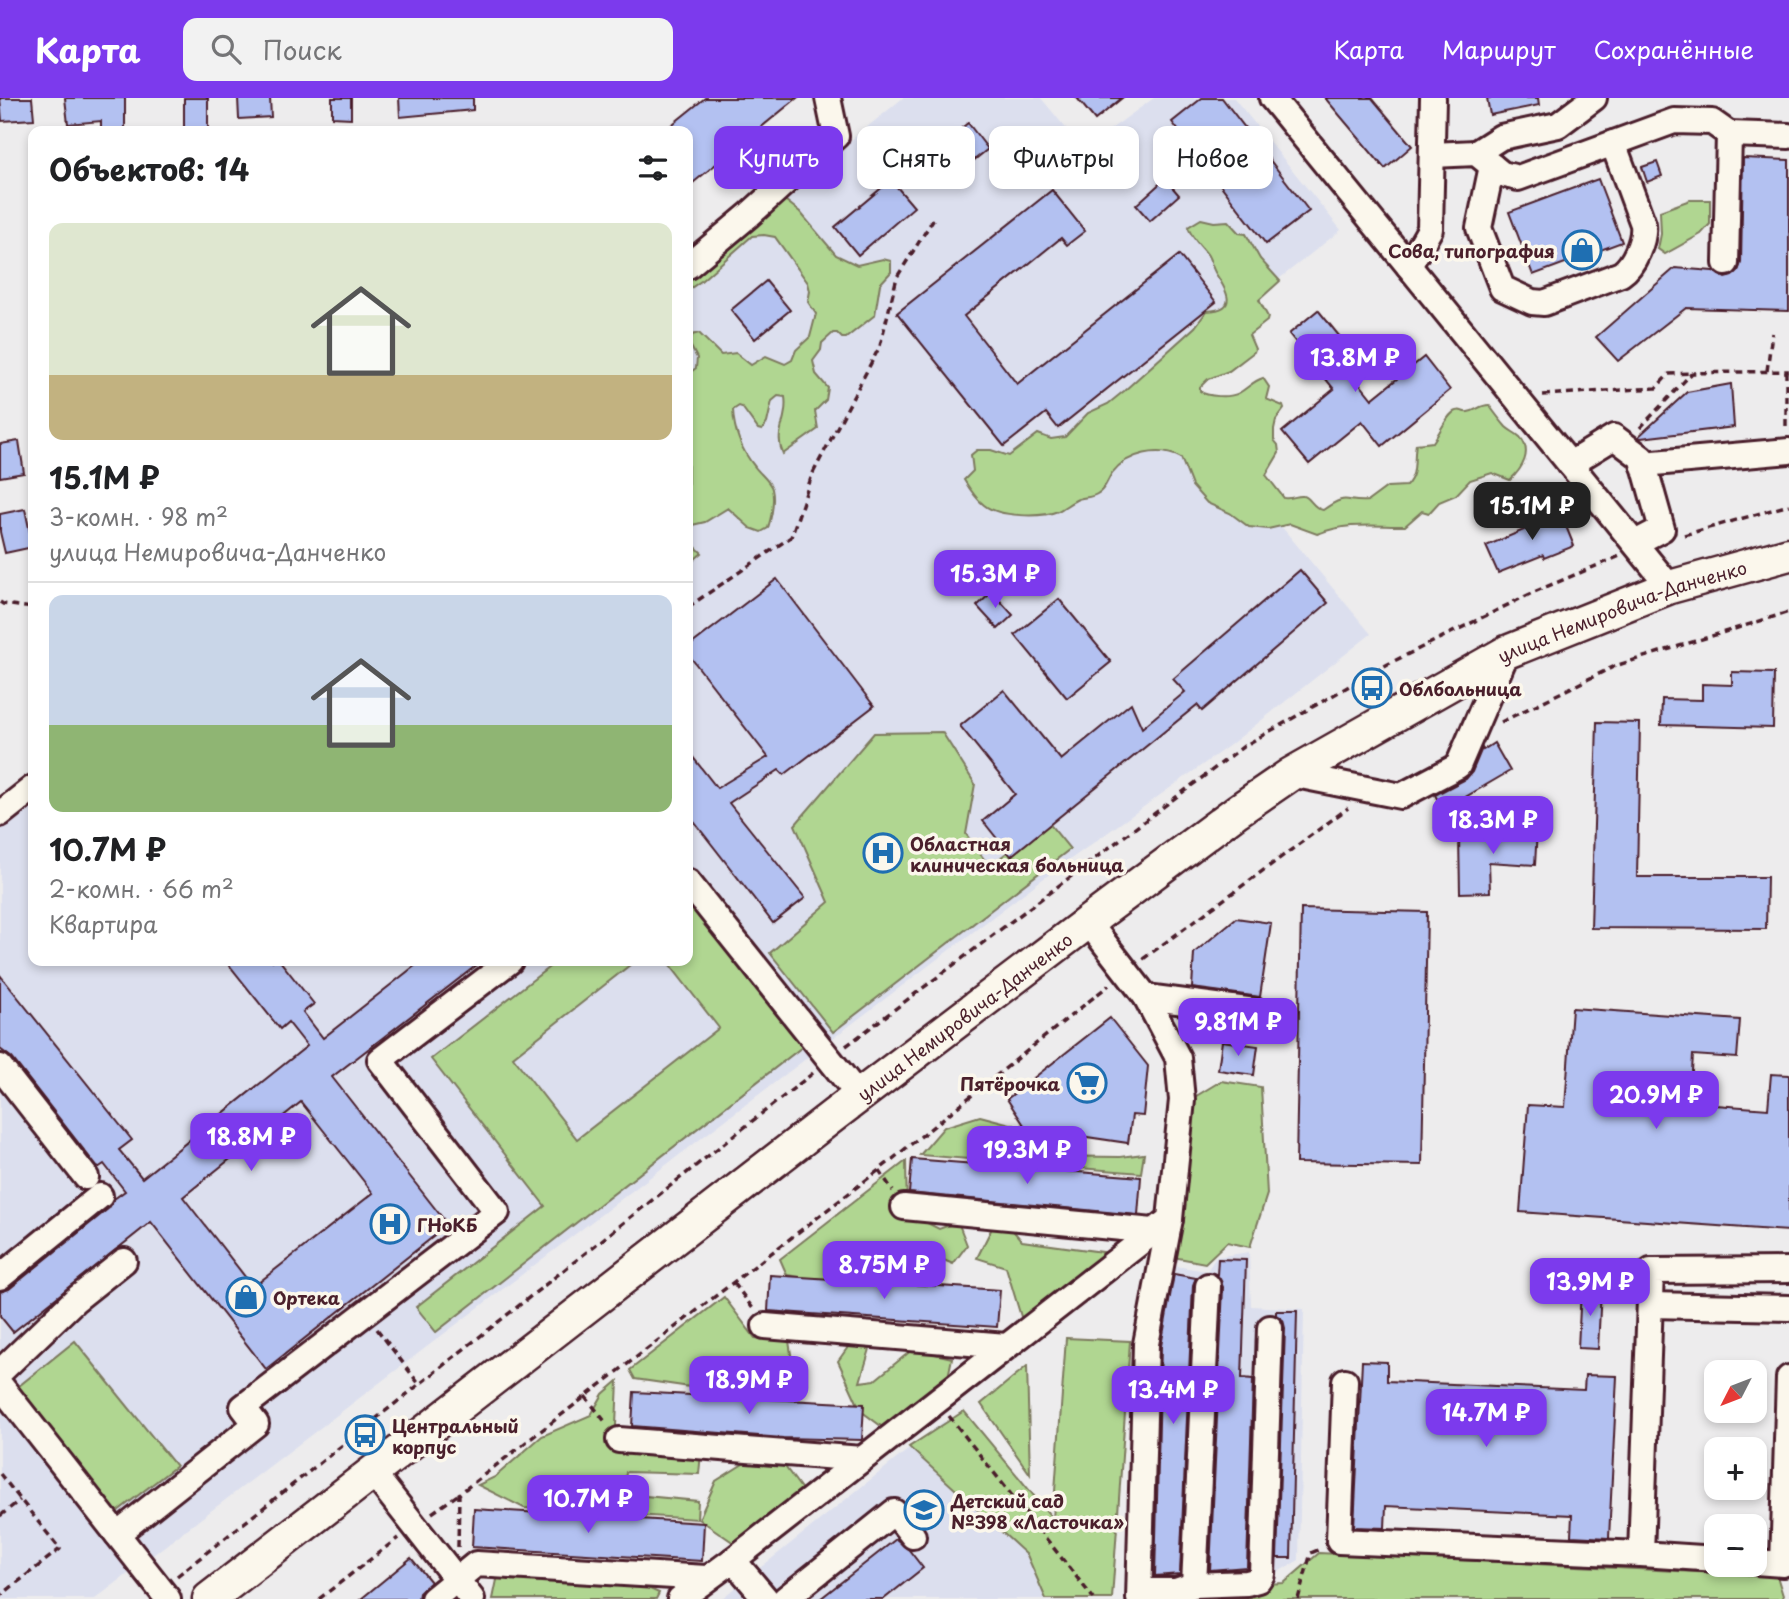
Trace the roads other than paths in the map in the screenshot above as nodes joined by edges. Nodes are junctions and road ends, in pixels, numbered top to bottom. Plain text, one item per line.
1 (828, 98) edge
2 (1272, 98) edge
3 (1433, 98) edge
4 (1594, 98) edge
5 (1729, 134) junction
6 (1789, 136) edge
7 (1613, 143) junction
8 (1432, 155) junction
9 (1484, 159) junction
10 (693, 261) edge
11 (1726, 264) dead end
12 (1409, 266) junction
13 (1788, 443) edge
14 (1570, 464) junction
15 (1643, 464) junction
16 (1634, 543) junction
17 (1789, 554) edge
18 (1670, 587) junction
19 (1507, 652) junction
20 (1291, 774) junction
21 (28, 792) edge
22 (0, 814) edge
23 (693, 888) edge
24 (1088, 922) junction
25 (503, 966) edge
26 (1146, 998) junction
27 (1255, 1011) dead end
28 (0, 1068) edge
29 (859, 1096) junction
30 (904, 1207) dead end
31 (1161, 1225) junction
32 (124, 1261) dead end
33 (1789, 1270) edge
34 (0, 1278) edge
35 (1208, 1286) dead end
36 (1650, 1305) junction
37 (1789, 1308) edge
38 (765, 1326) road end
39 (1270, 1328) dead end
40 (1006, 1346) junction
41 (0, 1372) edge
42 (1789, 1378) edge
43 (1345, 1381) dead end
44 (0, 1384) edge
45 (619, 1440) road end
46 (862, 1459) junction
47 (373, 1473) junction
48 (117, 1534) junction
49 (913, 1536) dead end
50 (1641, 1554) junction
51 (1704, 1558) edge
52 (733, 1560) junction
53 (1767, 1563) edge
54 (706, 1578) junction
55 (457, 1579) junction
56 (1194, 1585) junction
57 (164, 1594) edge
58 (1139, 1595) edge
59 (209, 1599) edge
60 (433, 1599) edge
61 (472, 1599) edge
62 (680, 1599) edge
63 (766, 1599) edge
64 (785, 1599) edge

1 - 10 street
2 - 12 street
3 - 8 street
4 - 9 street
5 - 6 street
5 - 7 street
5 - 11 street
7 - 9 street
7 - 9 street
8 - 9 street
8 - 12 street
12 - 14 street
13 - 15 street
14 - 15 street
14 - 16 street
15 - 16 street
16 - 18 street
17 - 18 main road, улица Немировича-Данченко
18 - 19 main road, улица Немировича-Данченко
19 - 20 main road, улица Немировича-Данченко
19 - 20 street
20 - 24 main road, улица Немировича-Данченко
21 - 22 street
23 - 29 street
24 - 26 street
24 - 29 main road, улица Немировича-Данченко
25 - 48 street
26 - 27 street
26 - 31 street
28 - 34 street
29 - 47 main road, улица Немировича-Данченко
30 - 31 street
31 - 40 street
31 - 58 street
32 - 41 street
33 - 36 street
35 - 56 street
36 - 37 street
36 - 50 street
38 - 40 street
39 - 56 street
40 - 46 street
42 - 53 street
43 - 50 street
44 - 48 street
45 - 46 street
46 - 52 street
47 - 55 street
47 - 59 main road, улица Немировича-Данченко
48 - 57 street
49 - 64 street
50 - 51 street
52 - 54 street
52 - 63 street
54 - 55 street
54 - 62 street
55 - 60 street
55 - 61 street
56 - 58 street

